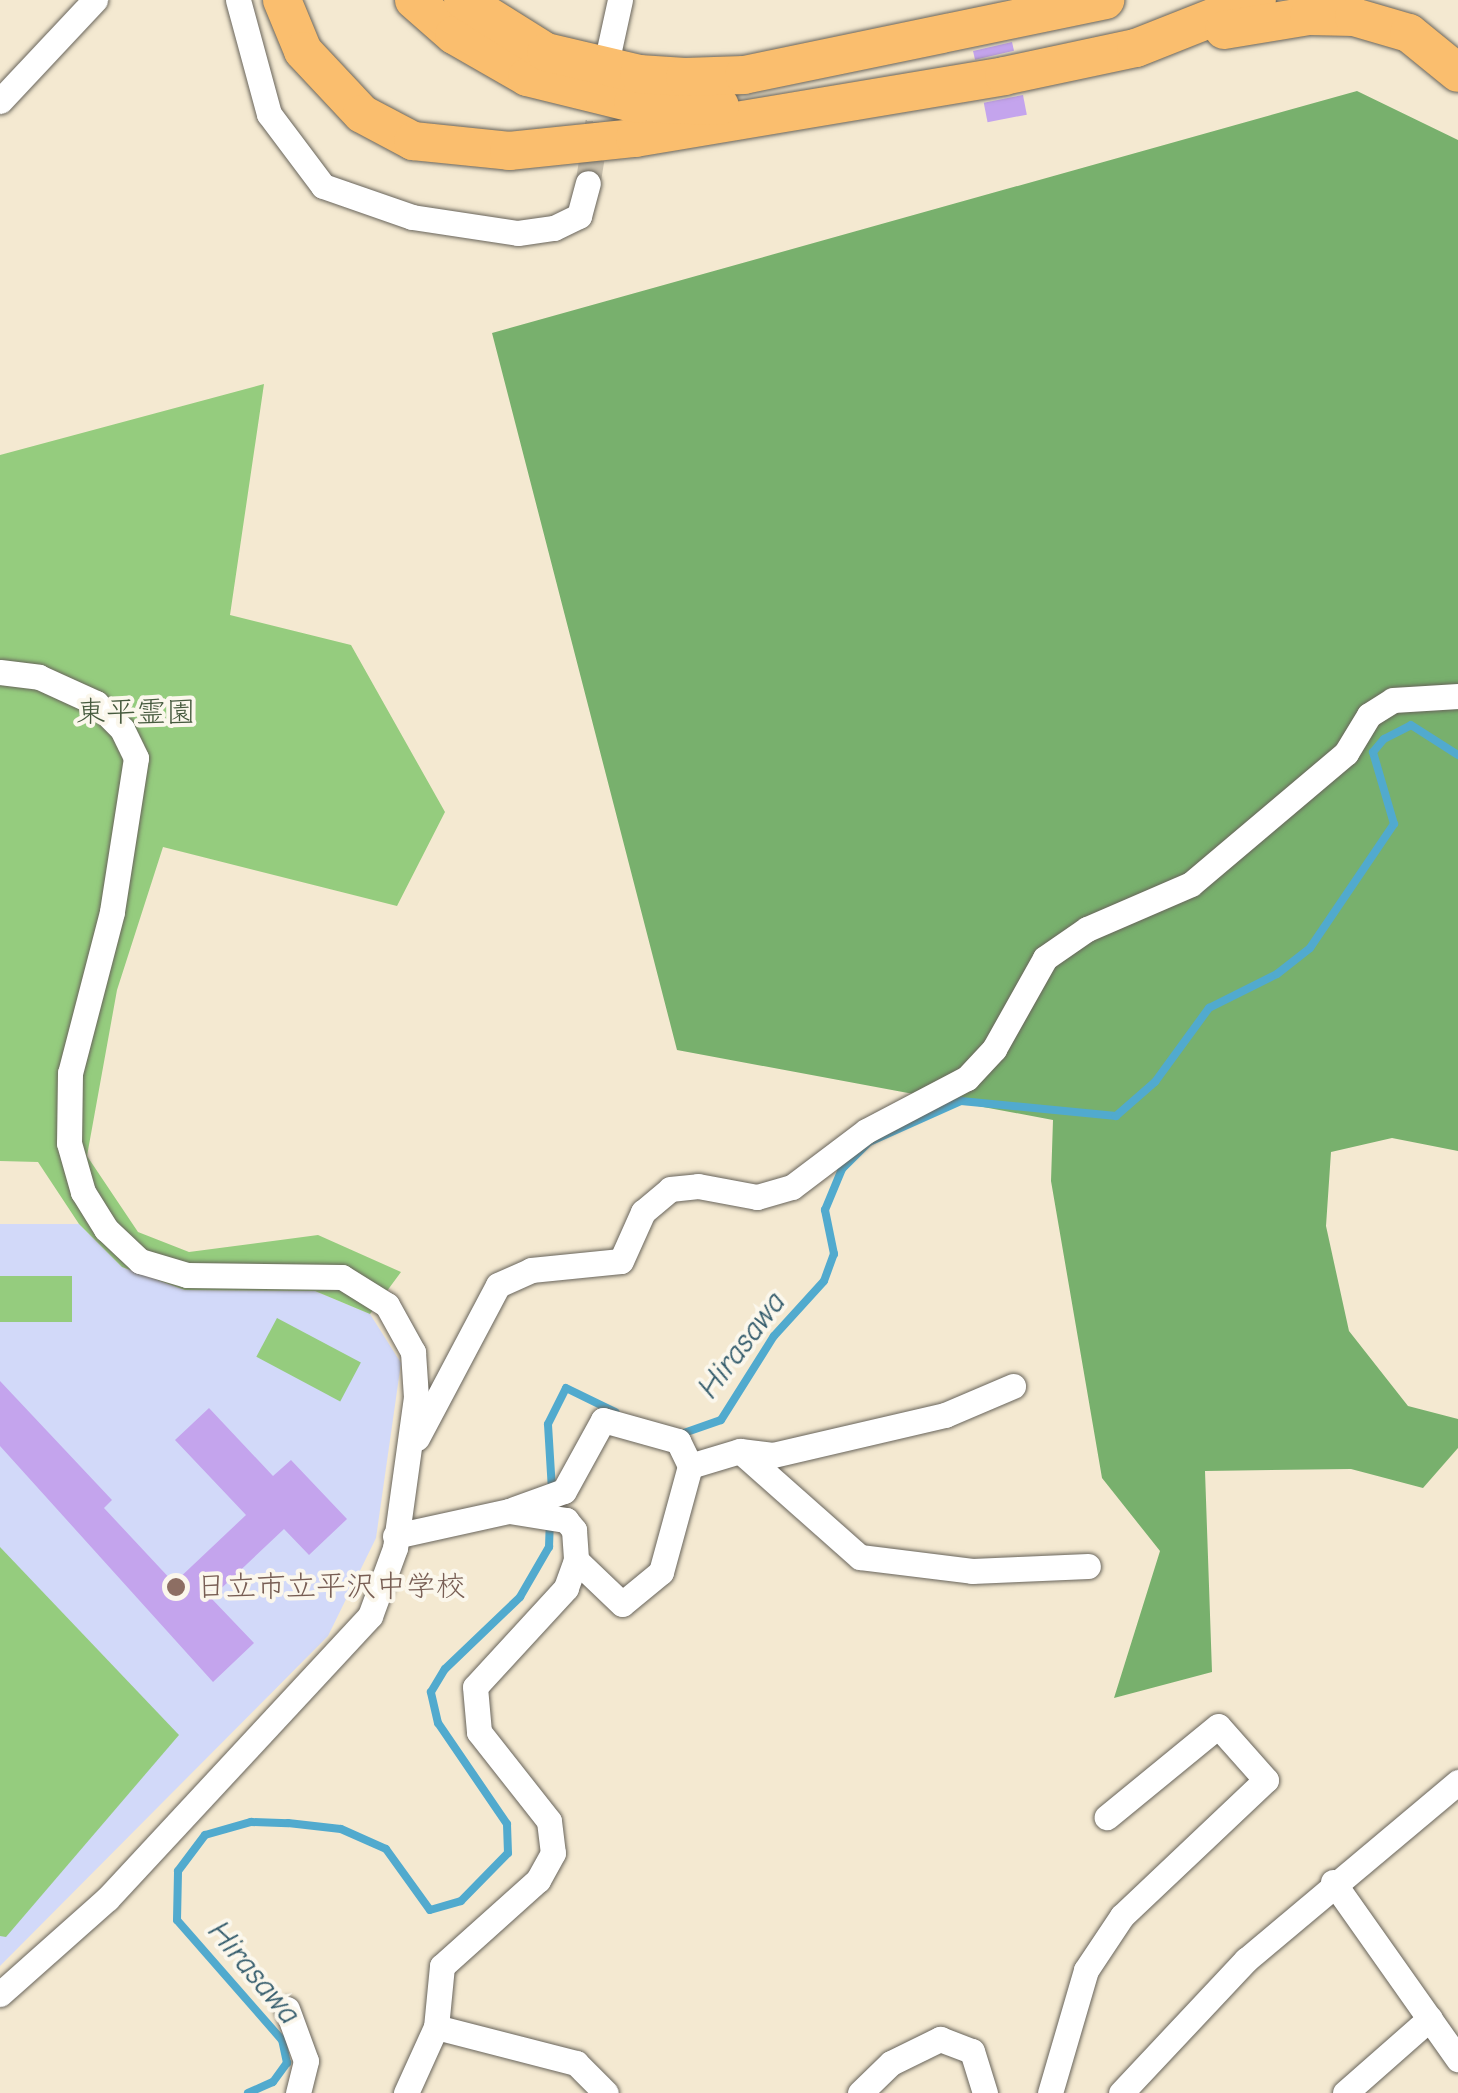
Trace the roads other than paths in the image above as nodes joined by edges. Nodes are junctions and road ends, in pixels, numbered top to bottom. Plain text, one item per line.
1 (95, 0) edge
2 (238, 0) edge
3 (282, 0) edge
4 (414, 0) edge
5 (463, 0) edge
6 (620, 0) edge
7 (1106, 0) edge
8 (1258, 0) edge
9 (1136, 48) junction
10 (610, 50) dead end
11 (1458, 72) edge
12 (0, 102) edge
13 (817, 107) junction
14 (588, 183) tunnel mouth
15 (0, 672) edge
16 (1458, 696) edge
17 (1013, 1386) dead end
18 (412, 1446) junction
19 (740, 1451) junction
20 (690, 1466) junction
21 (548, 1502) junction
22 (395, 1536) junction
23 (576, 1560) junction
24 (1088, 1566) dead end
25 (1458, 1782) edge
26 (1107, 1816) dead end
27 (1333, 1882) junction
28 (0, 1994) edge
29 (287, 2009) dead end
30 (1430, 2018) junction
31 (436, 2028) junction
32 (1458, 2059) edge
33 (298, 2093) edge
34 (406, 2093) edge
35 (606, 2093) edge
36 (860, 2093) edge
37 (986, 2093) edge
38 (1050, 2093) edge
39 (1121, 2093) edge
40 (1345, 2093) edge

1 - 12 street
2 - 14 street
3 - 13 highway
4 - 13 highway
5 - 7 highway
6 - 10 street
8 - 9 highway
9 - 11 highway
9 - 13 highway
15 - 18 street
16 - 18 street
17 - 19 street
18 - 22 street
19 - 20 street
19 - 24 street
20 - 21 street
20 - 23 street
21 - 22 street
21 - 23 street
22 - 28 street
23 - 31 street
25 - 27 street
26 - 38 street
27 - 30 street
27 - 39 street
29 - 33 street
30 - 32 street
30 - 40 street
31 - 34 street
31 - 35 street
36 - 37 street

